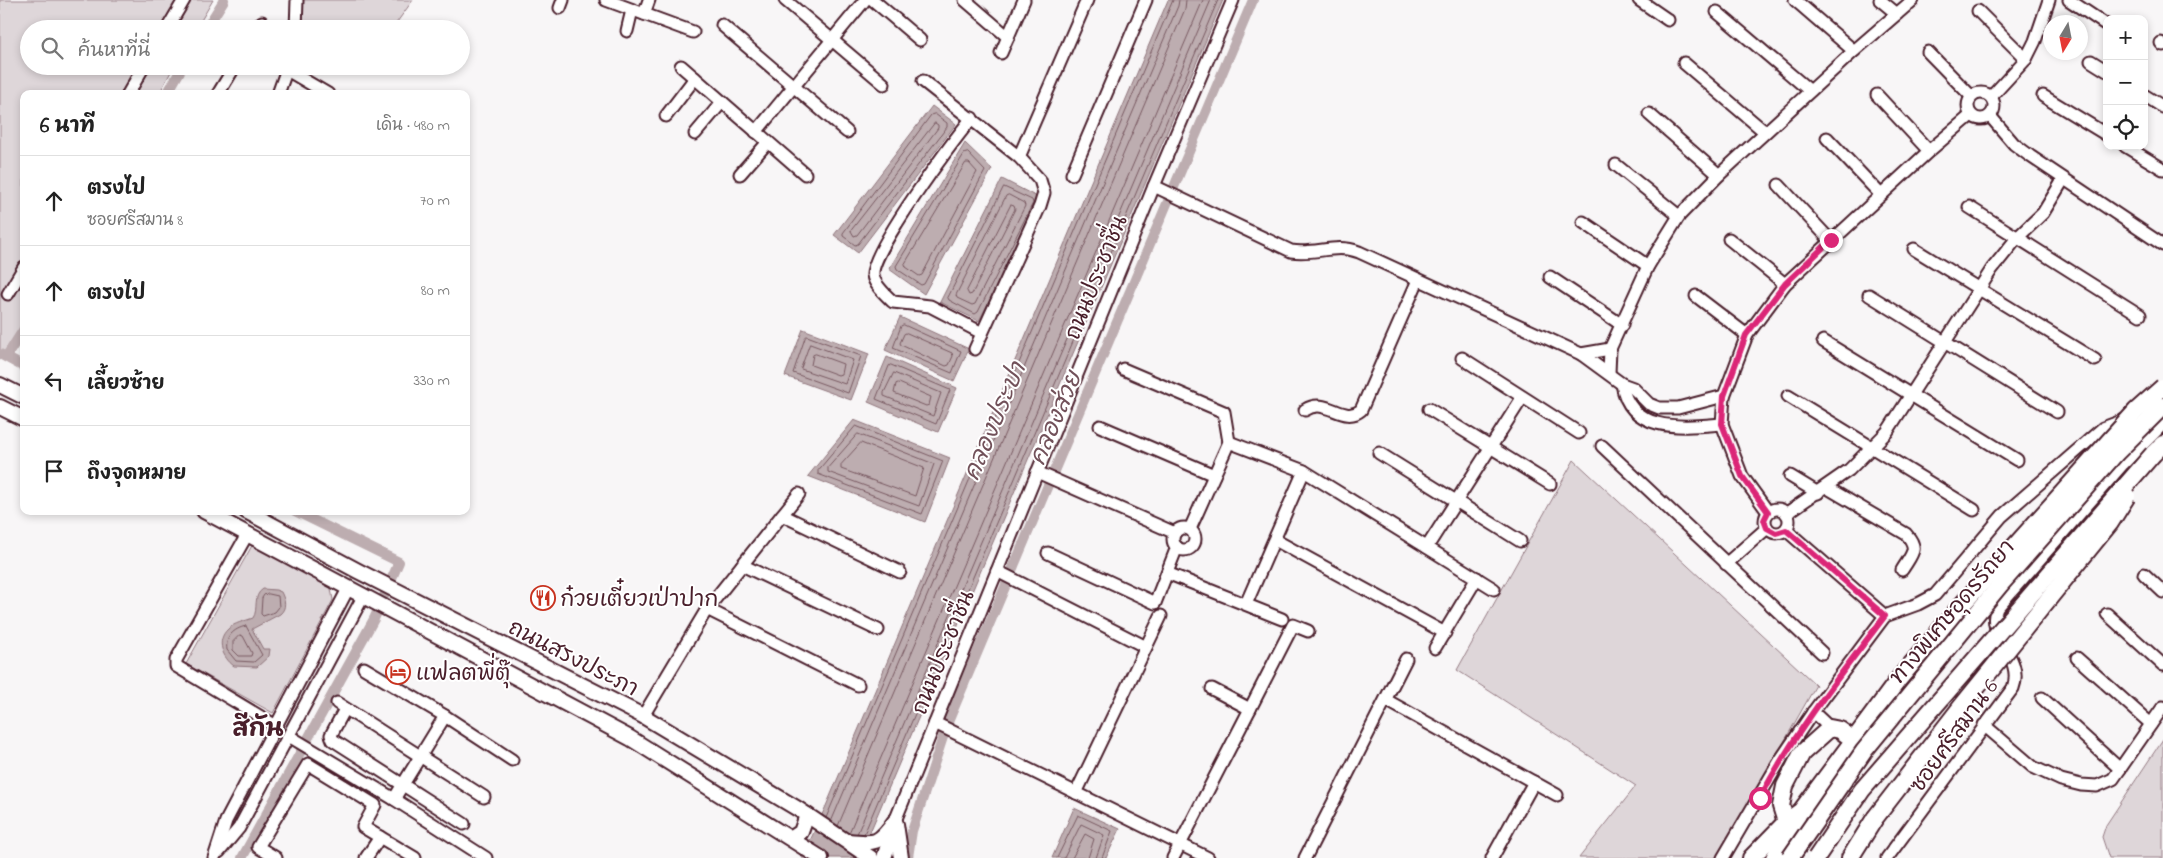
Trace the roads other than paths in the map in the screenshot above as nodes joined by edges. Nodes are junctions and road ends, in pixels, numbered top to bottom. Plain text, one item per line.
1 (184, 0) edge
2 (297, 0) edge
3 (606, 0) edge
4 (649, 0) edge
5 (785, 0) edge
6 (865, 0) edge
7 (873, 0) edge
8 (965, 0) edge
9 (1024, 0) edge
10 (1087, 0) edge
11 (1146, 0) edge
12 (1233, 0) edge
13 (1639, 0) edge
14 (1795, 0) edge
15 (1880, 0) edge
16 (1913, 0) edge
17 (2049, 0) edge
18 (2069, 0) edge
19 (632, 10) junction
20 (1978, 11) dead end
21 (1717, 12) dead end
22 (644, 14) junction
23 (1897, 14) junction
24 (172, 20) edge
25 (296, 20) edge
26 (1668, 20) dead end
27 (2103, 22) edge
28 (722, 25) dead end
29 (626, 31) dead end
30 (693, 32) dead end
31 (1008, 37) junction
32 (920, 40) dead end
33 (833, 41) junction
34 (1854, 51) junction
35 (1928, 52) dead end
36 (1001, 53) dead end
37 (2026, 60) junction
38 (2091, 61) dead end
39 (1684, 63) dead end
40 (682, 66) dead end
41 (2103, 68) edge
42 (139, 75) edge
43 (230, 75) edge
44 (285, 75) edge
45 (298, 75) edge
46 (695, 78) junction
47 (923, 81) dead end
48 (884, 84) dead end
49 (794, 87) junction
50 (130, 90) edge
51 (220, 90) edge
52 (279, 90) edge
53 (322, 90) edge
54 (1810, 91) junction
55 (1877, 95) dead end
56 (1971, 96) junction
57 (2043, 96) dead end
58 (1991, 97) junction
59 (2148, 97) edge
60 (722, 102) junction
61 (2163, 106) edge
62 (1649, 114) dead end
63 (666, 116) dead end
64 (1970, 116) junction
65 (1990, 116) junction
66 (972, 118) junction
67 (756, 132) junction
68 (847, 132) dead end
69 (1765, 132) junction
70 (2103, 133) edge
71 (695, 134) dead end
72 (1827, 138) dead end
73 (768, 142) junction
74 (2132, 150) edge
75 (1929, 151) junction
76 (1019, 157) junction
77 (1616, 165) dead end
78 (2163, 169) edge
79 (740, 174) dead end
80 (806, 174) dead end
81 (1072, 174) dead end
82 (1719, 174) junction
83 (2063, 180) junction
84 (1779, 184) dead end
85 (1154, 186) junction
86 (1881, 195) junction
87 (1969, 206) dead end
88 (1679, 216) junction
89 (1583, 222) dead end
90 (2017, 238) junction
91 (1729, 239) dead end
92 (1831, 240) junction
93 (2163, 245) edge
94 (1914, 249) dead end
95 (1648, 266) junction
96 (20, 274) edge
97 (1550, 277) dead end
98 (1418, 280) junction
99 (1785, 284) junction
100 (1979, 288) junction
101 (8, 294) dead end
102 (1869, 295) dead end
103 (1696, 296) dead end
104 (2140, 314) dead end
105 (1622, 325) junction
106 (982, 333) junction
107 (1746, 335) junction
108 (1823, 341) dead end
109 (1946, 342) junction
110 (1610, 349) junction
111 (975, 350) dead end
112 (1581, 354) junction
113 (1462, 358) dead end
114 (2095, 360) dead end
115 (1123, 369) dead end
116 (1610, 373) junction
117 (1622, 384) junction
118 (0, 385) edge
119 (2163, 388) edge
120 (20, 395) edge
121 (1724, 396) junction
122 (1788, 396) dead end
123 (1912, 396) junction
124 (1522, 398) junction
125 (2163, 406) edge
126 (0, 407) edge
127 (1429, 409) dead end
128 (1305, 410) dead end
129 (2057, 412) dead end
130 (20, 417) edge
131 (1722, 424) junction
132 (2163, 424) edge
133 (1100, 426) dead end
134 (1579, 433) dead end
135 (1229, 442) junction
136 (2156, 444) edge
137 (1602, 446) dead end
138 (1490, 447) junction
139 (1872, 447) junction
140 (1379, 453) dead end
141 (2017, 460) dead end
142 (1304, 471) junction
143 (1039, 473) junction
144 (1214, 476) junction
145 (1790, 476) dead end
146 (1550, 484) dead end
147 (1822, 490) junction
148 (799, 494) dead end
149 (1456, 501) junction
150 (1974, 510) dead end
151 (1768, 512) junction
152 (1787, 513) junction
153 (212, 515) edge
154 (253, 515) edge
155 (782, 516) junction
156 (1767, 528) junction
157 (1190, 529) junction
158 (1786, 530) junction
159 (248, 533) junction
160 (1175, 533) junction
161 (1274, 540) junction
162 (1520, 541) dead end
163 (1177, 547) junction
164 (1427, 547) junction
165 (1048, 553) dead end
166 (1726, 564) junction
167 (742, 565) junction
168 (1902, 570) dead end
169 (358, 571) junction
170 (900, 572) dead end
171 (1167, 573) junction
172 (2144, 574) dead end
173 (1006, 575) junction
174 (1477, 578) junction
175 (377, 581) junction
176 (349, 587) junction
177 (1494, 588) dead end
178 (2163, 592) edge
179 (369, 598) junction
180 (1246, 604) junction
181 (707, 609) junction
182 (2107, 614) dead end
183 (1161, 616) dead end
184 (1885, 616) junction
185 (1282, 619) dead end
186 (878, 630) dead end
187 (1308, 632) dead end
188 (1444, 632) junction
189 (1146, 647) junction
190 (1435, 648) dead end
191 (515, 650) junction
192 (1822, 654) dead end
193 (2077, 658) dead end
194 (1406, 659) dead end
195 (2163, 665) edge
196 (364, 668) dead end
197 (506, 671) junction
198 (858, 685) dead end
199 (1212, 689) dead end
200 (2042, 698) dead end
201 (1386, 700) junction
202 (2163, 707) edge
203 (1250, 709) junction
204 (1813, 712) junction
205 (445, 716) junction
206 (642, 716) junction
207 (2151, 724) junction
208 (1984, 725) junction
209 (276, 726) junction
210 (943, 726) junction
211 (1830, 728) junction
212 (290, 736) junction
213 (1854, 740) junction
214 (420, 757) junction
215 (512, 760) dead end
216 (2120, 769) junction
217 (1534, 782) junction
218 (403, 785) junction
219 (1076, 793) junction
220 (1557, 795) dead end
221 (484, 797) dead end
222 (394, 799) junction
223 (1801, 811) junction
224 (812, 818) junction
225 (895, 821) junction
226 (1786, 822) junction
227 (464, 824) dead end
228 (380, 837) junction
229 (792, 838) junction
230 (1180, 844) junction
231 (868, 851) edge
232 (399, 854) edge
233 (276, 858) edge
234 (366, 858) edge
235 (415, 858) edge
236 (486, 858) edge
237 (822, 858) edge
238 (884, 858) edge
239 (901, 858) edge
240 (1173, 858) edge
241 (1208, 858) edge
242 (1305, 858) edge
243 (1492, 858) edge
244 (1723, 858) edge
245 (1751, 858) edge
246 (1774, 858) edge
247 (1790, 858) edge
248 (1816, 858) edge
249 (1850, 858) edge
250 (1888, 858) edge

1 - 24 street
2 - 25 street
3 - 19 street
4 - 22 street
5 - 33 street
6 - 33 street
7 - 32 street
8 - 31 street
9 - 31 street
10 - 76 street
11 - 81 street
12 - 85 street, ถนนประชาชื่น
13 - 26 street
14 - 34 street
15 - 23 street
16 - 23 street
17 - 37 street
18 - 27 street
19 - 22 street
19 - 29 street
20 - 37 street
21 - 54 street
22 - 30 street
23 - 34 street
28 - 49 street
31 - 36 street
33 - 48 street
33 - 49 street
34 - 54 street
35 - 56 street
37 - 58 street
38 - 41 street
39 - 69 street
40 - 46 street
42 - 50 street
43 - 51 street
44 - 52 street
45 - 53 street
46 - 60 street
46 - 63 street
47 - 66 street
49 - 67 street
49 - 68 street
54 - 69 street
55 - 75 street
56 - 58 street
56 - 64 street
57 - 70 street
58 - 65 street
59 - 61 street
60 - 67 street
60 - 71 street
62 - 82 street
64 - 65 street
64 - 75 street
65 - 83 street
66 - 76 street
66 - 106 street
67 - 73 street
69 - 82 street
72 - 86 street
73 - 79 street
73 - 80 street
74 - 78 street
75 - 86 street
76 - 106 street
77 - 88 street
82 - 88 street
83 - 90 street
83 - 93 street
84 - 92 street
85 - 98 street
85 - 143 street, ถนนประชาชื่น
86 - 92 street
87 - 90 street
88 - 95 street
89 - 95 street
90 - 100 street
90 - 104 street
91 - 99 street
92 - 99 street
94 - 100 street
95 - 105 street
96 - 101 street
97 - 105 street
98 - 112 street
98 - 128 street
99 - 107 street
100 - 109 street
100 - 114 street
102 - 109 street
103 - 107 street
105 - 110 street
106 - 111 street
107 - 121 street
108 - 123 street
109 - 123 street
109 - 129 street
110 - 112 street
110 - 116 street
112 - 116 street
113 - 124 street
115 - 135 street
116 - 117 street
117 - 121 street
117 - 131 street
118 - 120 main road
119 - 213 highway, bridge
121 - 131 street
122 - 139 street
123 - 139 street
123 - 141 street
124 - 134 street
124 - 138 street
125 - 247 highway, ทางพิเศษอุดรรัถยา, bridge
126 - 130 main road
127 - 138 street
131 - 151 street
132 - 136 street, ซอยศรีสมาน 6
133 - 144 street
135 - 142 street
135 - 144 street
136 - 184 street
136 - 208 street, ซอยศรีสมาน 6
136 - 248 highway, bridge
136 - 249 highway, bridge
137 - 166 street
138 - 146 street
138 - 149 street
139 - 147 street
139 - 150 street
140 - 149 street
142 - 161 street
142 - 164 street
143 - 160 street
143 - 173 street, ถนนประชาชื่น
144 - 157 street
145 - 147 street
147 - 152 street
147 - 168 street
148 - 155 street
149 - 162 street
149 - 164 street
151 - 152 street
151 - 156 street
152 - 158 street
153 - 159 main road, ถนนสรงประภา
154 - 169 main road, ถนนสรงประภา
155 - 167 street
155 - 170 street
156 - 158 street
156 - 166 street
157 - 160 street
157 - 163 street
158 - 184 street
159 - 176 main road, ถนนสรงประภา
159 - 209 street
160 - 163 street
161 - 180 street
161 - 188 street
163 - 171 street
164 - 174 street
165 - 171 street
166 - 192 street
167 - 181 street
167 - 186 street
169 - 175 main road, ถนนสรงประภา
169 - 176 main road
171 - 180 street
172 - 178 street
173 - 189 street
173 - 210 street, ถนนประชาชื่น
174 - 177 street
174 - 188 street
175 - 179 main road
175 - 191 main road, ถนนสรงประภา
176 - 179 main road, ถนนสรงประภา
176 - 209 street
179 - 197 main road, ถนนสรงประภา
179 - 212 street
180 - 185 street
181 - 198 street
181 - 206 street
182 - 195 street
183 - 189 street
184 - 204 street
187 - 203 street
188 - 190 street
189 - 219 street
191 - 197 main road
191 - 206 main road, ถนนสรงประภา
193 - 207 street
194 - 201 street
196 - 205 street
197 - 229 main road, ถนนสรงประภา
199 - 203 street
200 - 216 street
201 - 217 street
201 - 242 street
202 - 207 street
203 - 230 street
204 - 211 street
204 - 244 street
205 - 214 street
205 - 215 street
206 - 224 main road, ถนนสรงประภา
207 - 216 street
208 - 216 street
208 - 250 street, ซอยศรีสมาน 6
209 - 212 street
210 - 219 street
210 - 225 street, ถนนประชาชื่น
211 - 213 highway
211 - 226 highway
212 - 222 street
213 - 223 highway
214 - 218 street
214 - 218 street
214 - 221 street
217 - 220 street
217 - 243 street
218 - 222 street
218 - 227 street
219 - 230 street
222 - 236 street
223 - 226 highway
223 - 246 highway
224 - 229 main road
224 - 231 main road, ถนนสรงประภา
225 - 231 main road
225 - 238 main road
225 - 239 main road
226 - 245 highway
228 - 232 street
228 - 233 street
228 - 234 street
229 - 237 main road, ถนนสรงประภา
230 - 240 street
230 - 241 street
232 - 235 street

